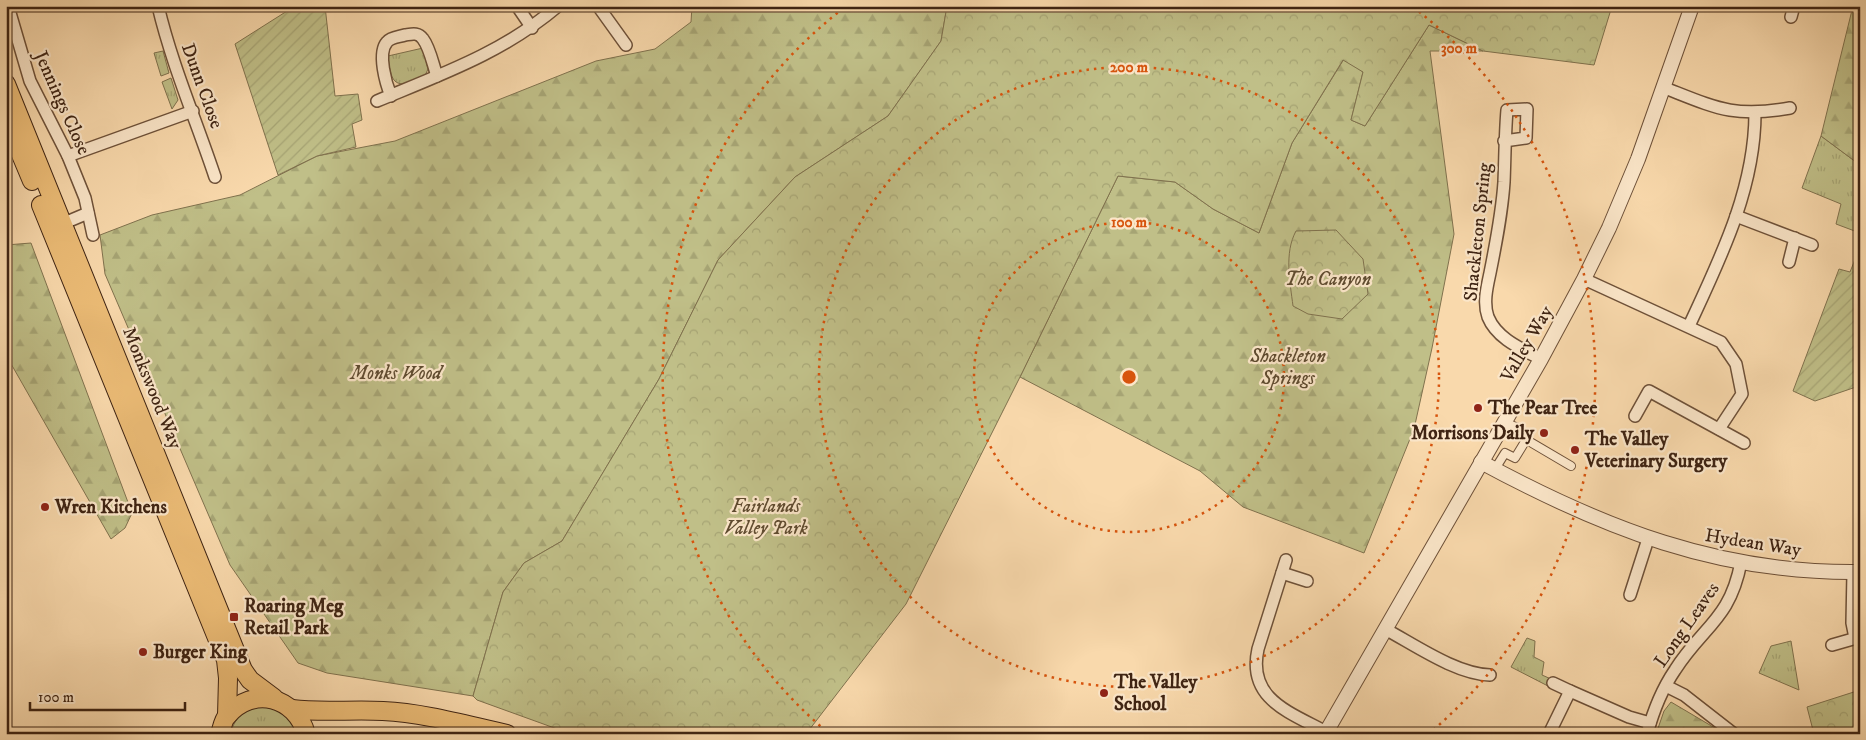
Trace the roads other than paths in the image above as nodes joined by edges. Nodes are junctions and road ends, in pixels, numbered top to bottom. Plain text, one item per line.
1 (8, 6) edge
2 (158, 6) edge
3 (517, 6) edge
4 (558, 6) edge
5 (598, 6) edge
6 (1692, 6) edge
7 (532, 28) junction
8 (626, 45) dead end
9 (437, 76) junction
10 (6, 84) edge
11 (1665, 88) junction
12 (390, 96) junction
13 (377, 102) dead end
14 (1790, 108) dead end
15 (193, 111) junction
16 (1755, 113) junction
17 (6, 119) edge
18 (1504, 141) dead end
19 (68, 156) junction
20 (216, 178) dead end
21 (88, 213) junction
22 (1736, 216) junction
23 (62, 224) junction
24 (93, 235) dead end
25 (1795, 238) junction
26 (1812, 245) dead end
27 (1789, 262) dead end
28 (1584, 279) junction
29 (1689, 326) junction
30 (1541, 359) junction
31 (1635, 416) dead end
32 (1504, 422) junction
33 (1719, 429) junction
34 (1526, 440) junction
35 (1744, 443) dead end
36 (1482, 462) junction
37 (1571, 466) dead end
38 (1495, 469) junction
39 (1648, 539) junction
40 (1286, 560) dead end
41 (1741, 562) junction
42 (1856, 572) edge
43 (1282, 573) junction
44 (1308, 581) dead end
45 (1630, 595) dead end
46 (1385, 630) junction
47 (1857, 638) edge
48 (1832, 645) dead end
49 (1490, 675) dead end
50 (1553, 682) dead end
51 (1666, 686) junction
52 (1570, 691) junction
53 (274, 698) junction
54 (292, 709) junction
55 (227, 716) junction
56 (1648, 729) edge
57 (1326, 733) edge
58 (220, 734) edge
59 (306, 734) edge
60 (507, 734) edge
61 (1549, 734) edge
62 (1734, 734) edge

1 - 19 street, Jennings Close
2 - 15 street, Dunn Close
3 - 7 street
4 - 7 street
5 - 8 street
6 - 11 street, Valley Way
7 - 9 street
9 - 12 street
9 - 12 street
10 - 23 main road, Monkswood Way
11 - 16 street
11 - 28 street, Valley Way
12 - 13 street
14 - 16 street
15 - 19 street
15 - 20 street, Dunn Close
16 - 22 street
17 - 55 main road, Monkswood Way
18 - 30 street, Shackleton Spring
19 - 21 street, Jennings Close
21 - 23 street
21 - 24 street, Jennings Close
22 - 25 street
22 - 29 street
23 - 53 main road, Monkswood Way
25 - 26 street
25 - 27 street
28 - 29 street
28 - 30 street, Valley Way
29 - 33 street
30 - 32 street, Valley Way
31 - 33 street
32 - 34 street
32 - 36 street, Valley Way
33 - 35 street
34 - 37 street
34 - 38 street
36 - 38 street, Hydean Way
36 - 46 street, Valley Way
38 - 39 street, Hydean Way
39 - 41 street, Hydean Way
39 - 45 street
40 - 43 street
41 - 42 street, Hydean Way
41 - 51 street, Long Leaves
42 - 47 street, Hydean Way
43 - 44 street
43 - 57 street
46 - 49 street
46 - 57 street, Valley Way
47 - 48 street, Hydean Way
50 - 52 street
51 - 56 street, Long Leaves
51 - 62 street
52 - 56 street
52 - 61 street
53 - 54 main road, Monkswood Way
53 - 55 main road
54 - 59 main road
54 - 60 main road
55 - 58 main road, Monkswood Way

